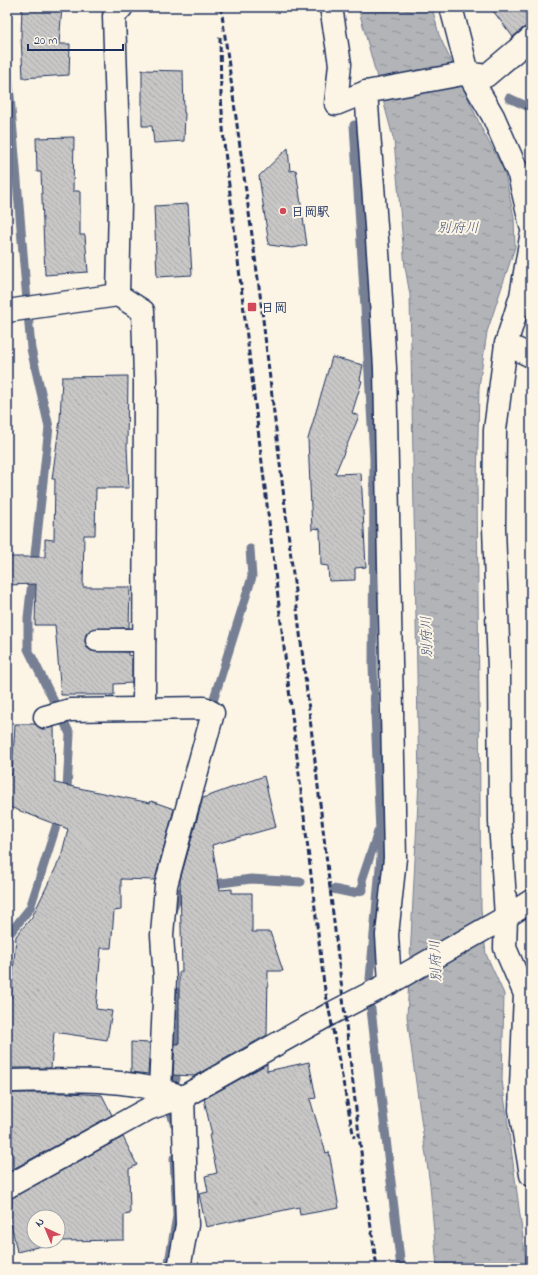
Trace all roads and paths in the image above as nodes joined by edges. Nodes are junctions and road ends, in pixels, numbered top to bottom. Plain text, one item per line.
1 (122, 7) edge
2 (331, 7) edge
3 (451, 7) edge
4 (531, 38) edge
5 (468, 73) junction
6 (366, 92) junction
7 (531, 226) edge
8 (531, 237) edge
9 (118, 295) junction
10 (7, 311) edge
11 (506, 344) junction
12 (531, 356) edge
13 (97, 640) dead end
14 (144, 640) junction
15 (144, 709) junction
16 (45, 717) dead end
17 (531, 901) edge
18 (506, 917) junction
19 (390, 983) junction
20 (7, 1081) edge
21 (168, 1098) junction
22 (531, 1175) edge
23 (7, 1187) edge
24 (179, 1268) edge

1 - 9 street
2 - 6 street
3 - 5 street
4 - 5 street
5 - 6 street
5 - 7 street
6 - 19 street
8 - 11 street
9 - 10 street
9 - 14 street
11 - 12 street
11 - 18 street
13 - 14 street
14 - 15 street
15 - 16 street
15 - 21 street
17 - 18 street
18 - 19 street
18 - 22 street
19 - 21 street
20 - 21 street
21 - 23 street
21 - 24 street

